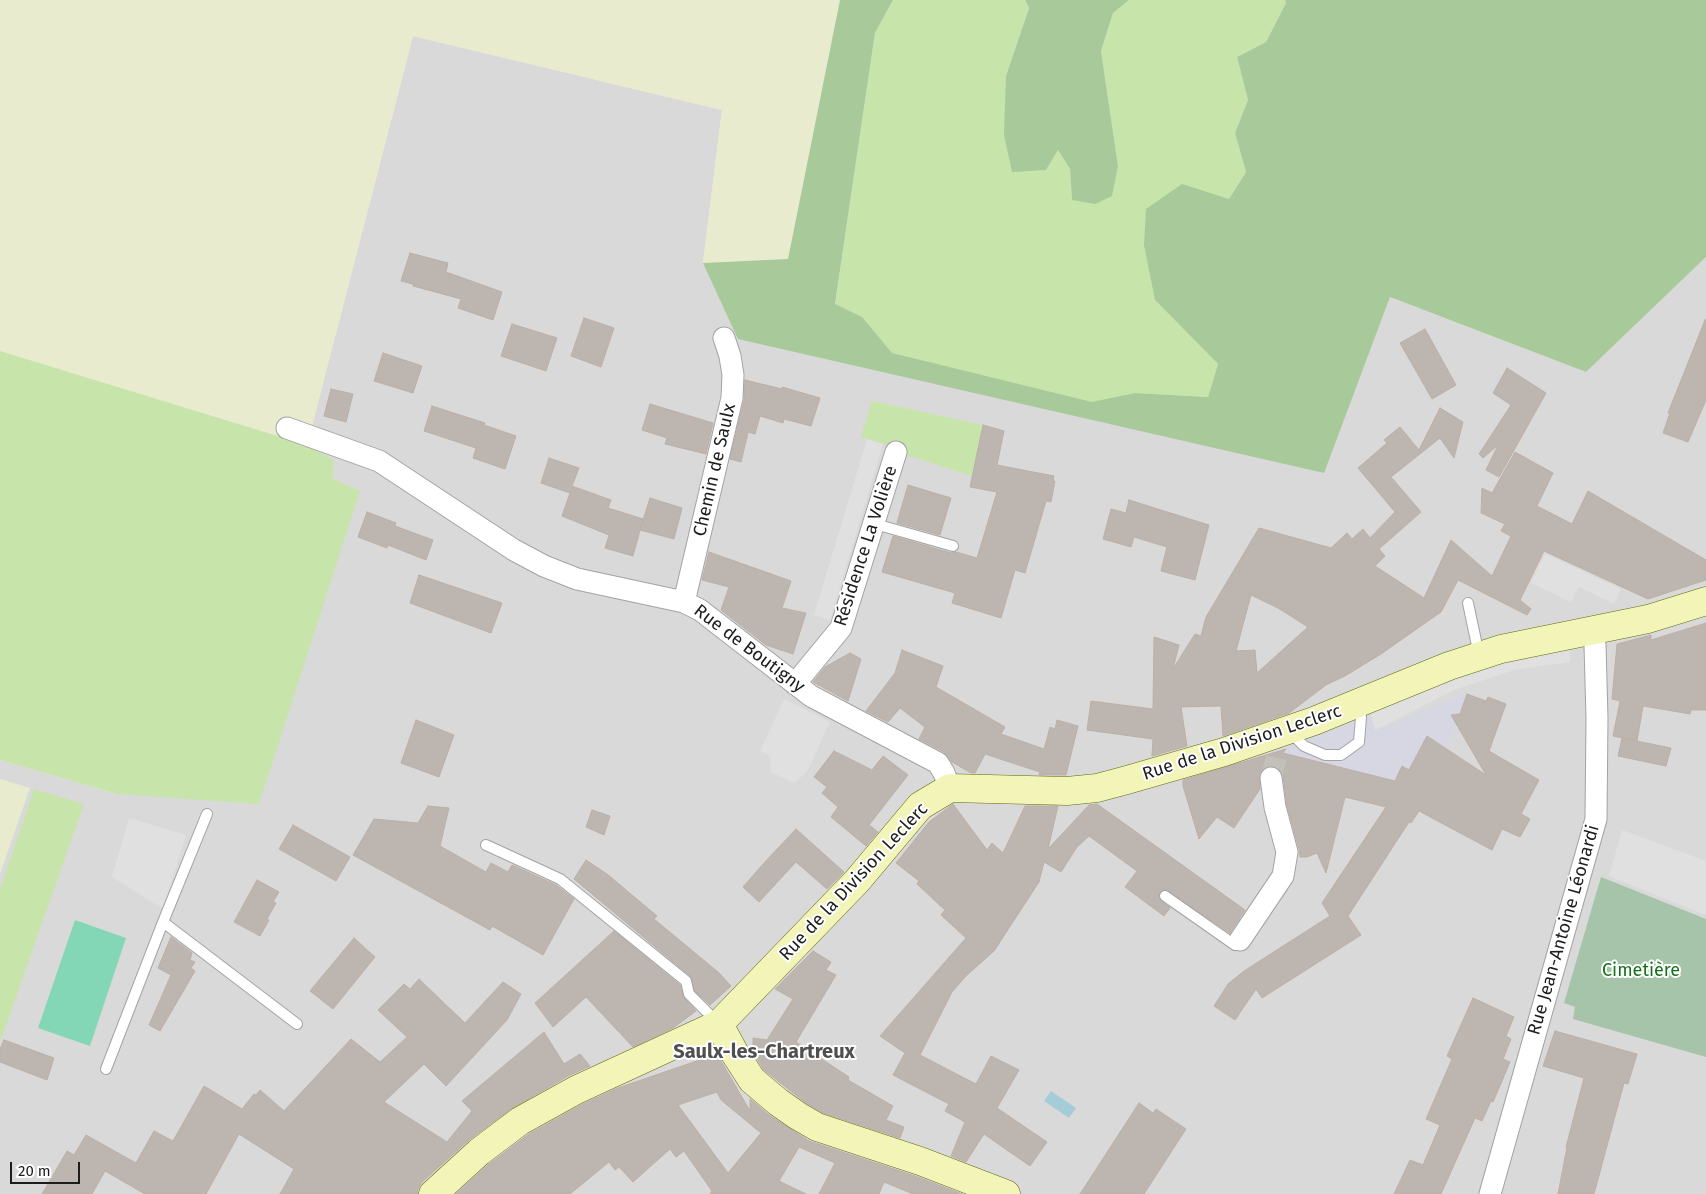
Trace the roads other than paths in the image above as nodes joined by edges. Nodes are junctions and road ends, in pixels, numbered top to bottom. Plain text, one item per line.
1 (724, 338) dead end
2 (287, 428) dead end
3 (896, 452) dead end
4 (875, 524) junction
5 (953, 546) dead end
6 (1706, 601) edge
7 (684, 602) junction
8 (1468, 603) dead end
9 (1593, 630) junction
10 (1479, 656) junction
11 (795, 684) junction
12 (1357, 704) junction
13 (1283, 740) junction
14 (1271, 778) tunnel mouth
15 (950, 788) junction
16 (207, 814) dead end
17 (486, 845) dead end
18 (1166, 896) dead end
19 (163, 922) junction
20 (1240, 940) joint
21 (297, 1024) dead end
22 (719, 1024) junction
23 (106, 1069) dead end
24 (975, 1189) edge
25 (433, 1194) edge
26 (1006, 1194) edge
27 (1490, 1194) edge

1 - 7 street, Chemin de Saulx
2 - 7 street, Rue de Boutigny
3 - 4 street, Résidence La Volière
4 - 5 lane
4 - 11 street, Résidence La Volière
6 - 9 main road, Rue de la Division Leclerc
7 - 11 street, Rue de Boutigny
8 - 10 lane
9 - 10 main road, Rue de la Division Leclerc
9 - 27 street, Rue Jean-Antoine Léonardi
10 - 12 main road, Rue de la Division Leclerc
11 - 15 street, Rue de Boutigny
12 - 13 main road, Rue de la Division Leclerc
12 - 13 lane
13 - 15 main road, Rue de la Division Leclerc
14 - 20 street
15 - 22 main road, Rue de la Division Leclerc
16 - 19 lane
17 - 22 lane
18 - 20 lane
19 - 21 lane
19 - 23 lane
22 - 24 main road
22 - 25 main road, Rue de la Division Leclerc
24 - 26 main road

